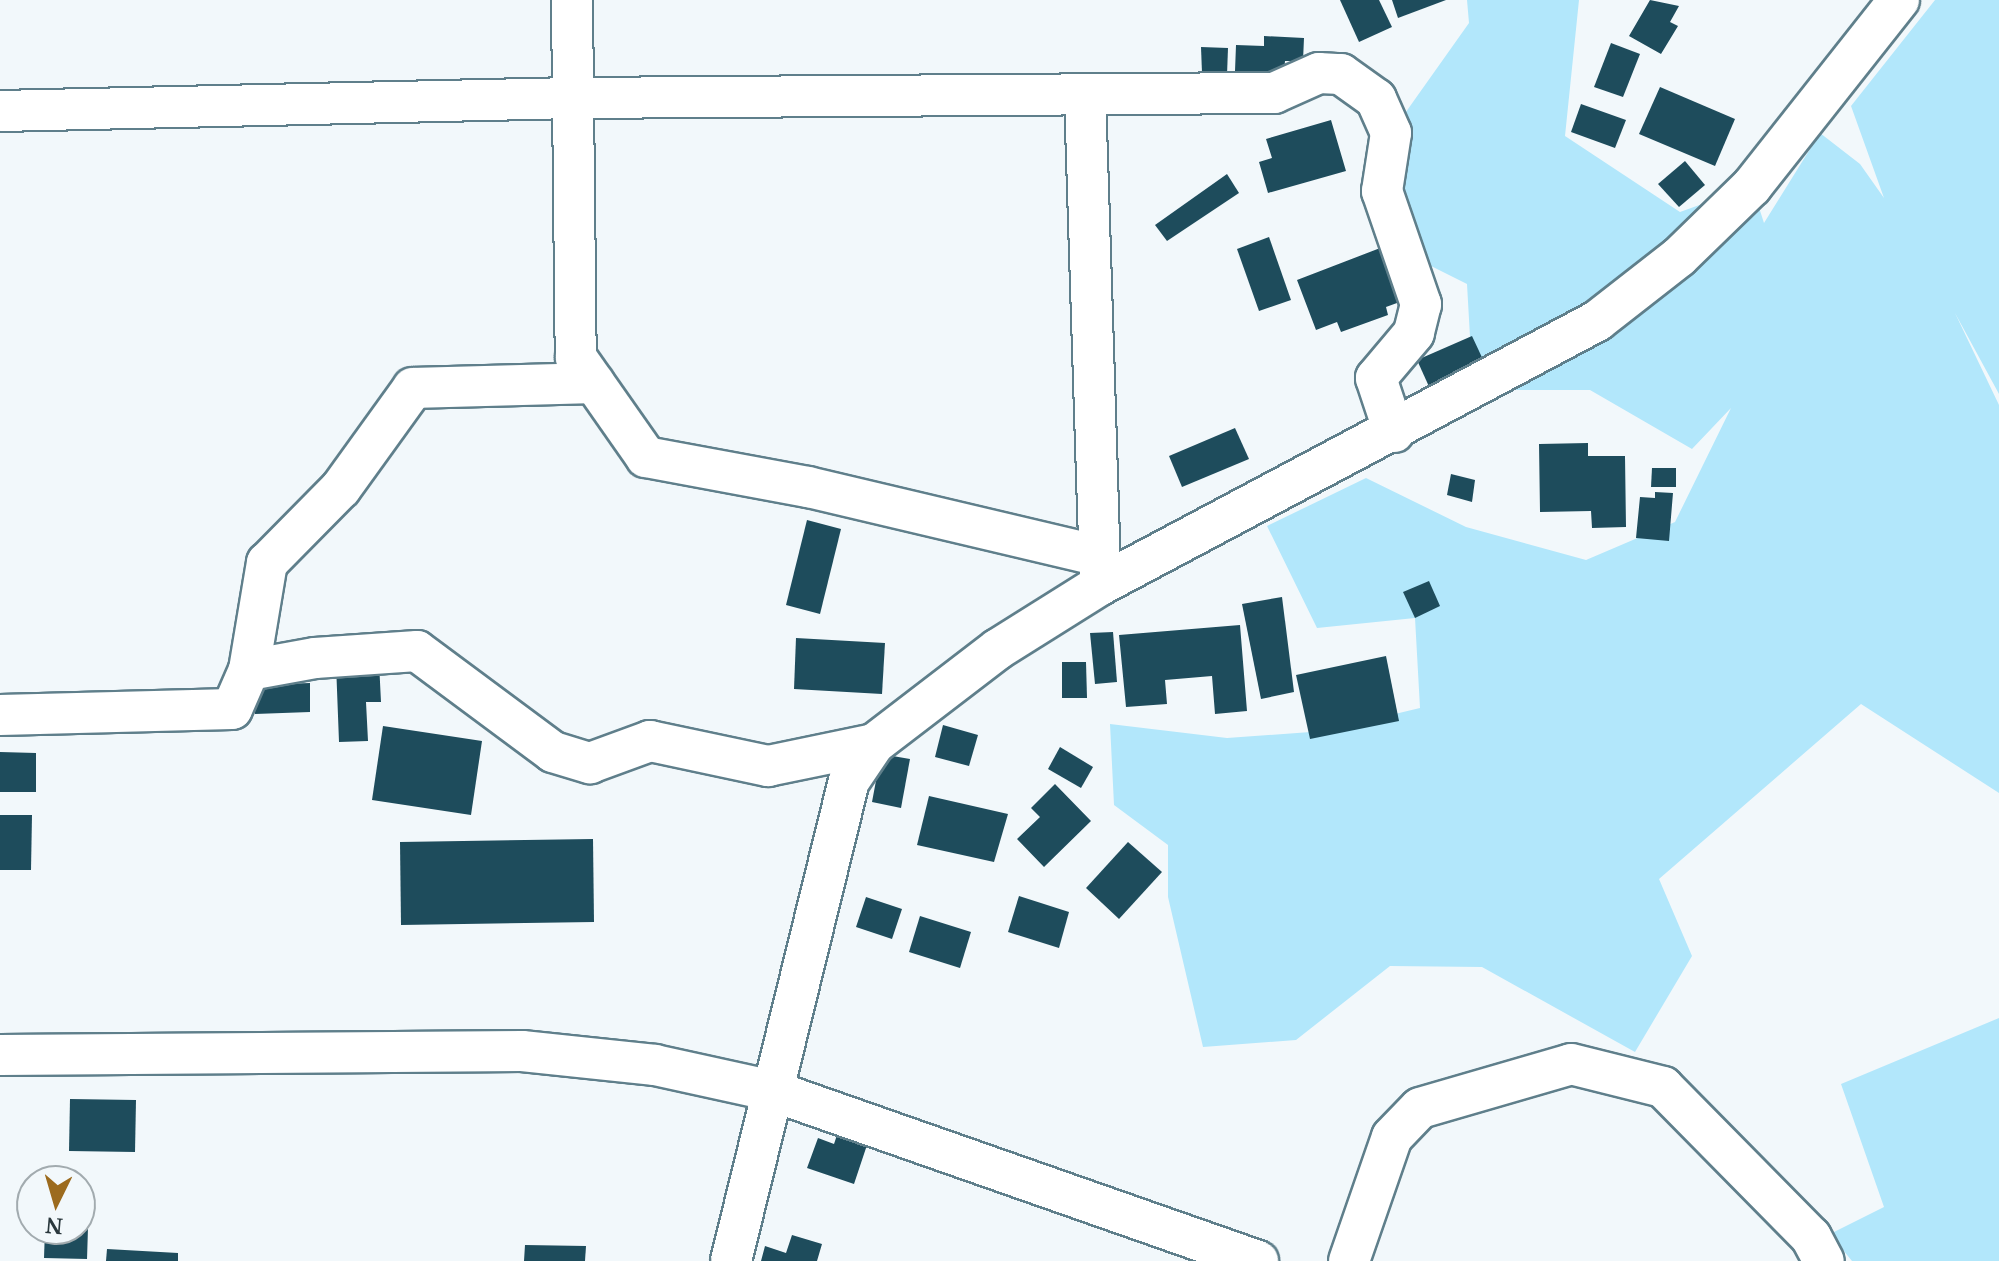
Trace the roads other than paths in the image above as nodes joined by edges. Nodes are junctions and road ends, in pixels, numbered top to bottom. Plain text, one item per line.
1 (572, 0) edge
2 (1899, 0) edge
3 (1085, 94) junction
4 (572, 98) junction
5 (0, 111) edge
6 (594, 383) junction
7 (1394, 432) junction
8 (1100, 570) junction
9 (249, 670) junction
10 (0, 715) edge
11 (874, 744) junction
12 (0, 1055) edge
13 (773, 1091) junction
14 (731, 1261) edge
15 (1258, 1261) edge
16 (1349, 1261) edge
17 (1824, 1261) edge

1 - 4 street
2 - 7 street
3 - 4 street
3 - 7 street
3 - 8 street
4 - 5 street
4 - 6 street
6 - 8 street
6 - 9 street
7 - 8 street
8 - 11 street
9 - 10 street
9 - 11 street
11 - 13 street
12 - 13 street
13 - 14 street
13 - 15 street
16 - 17 street

